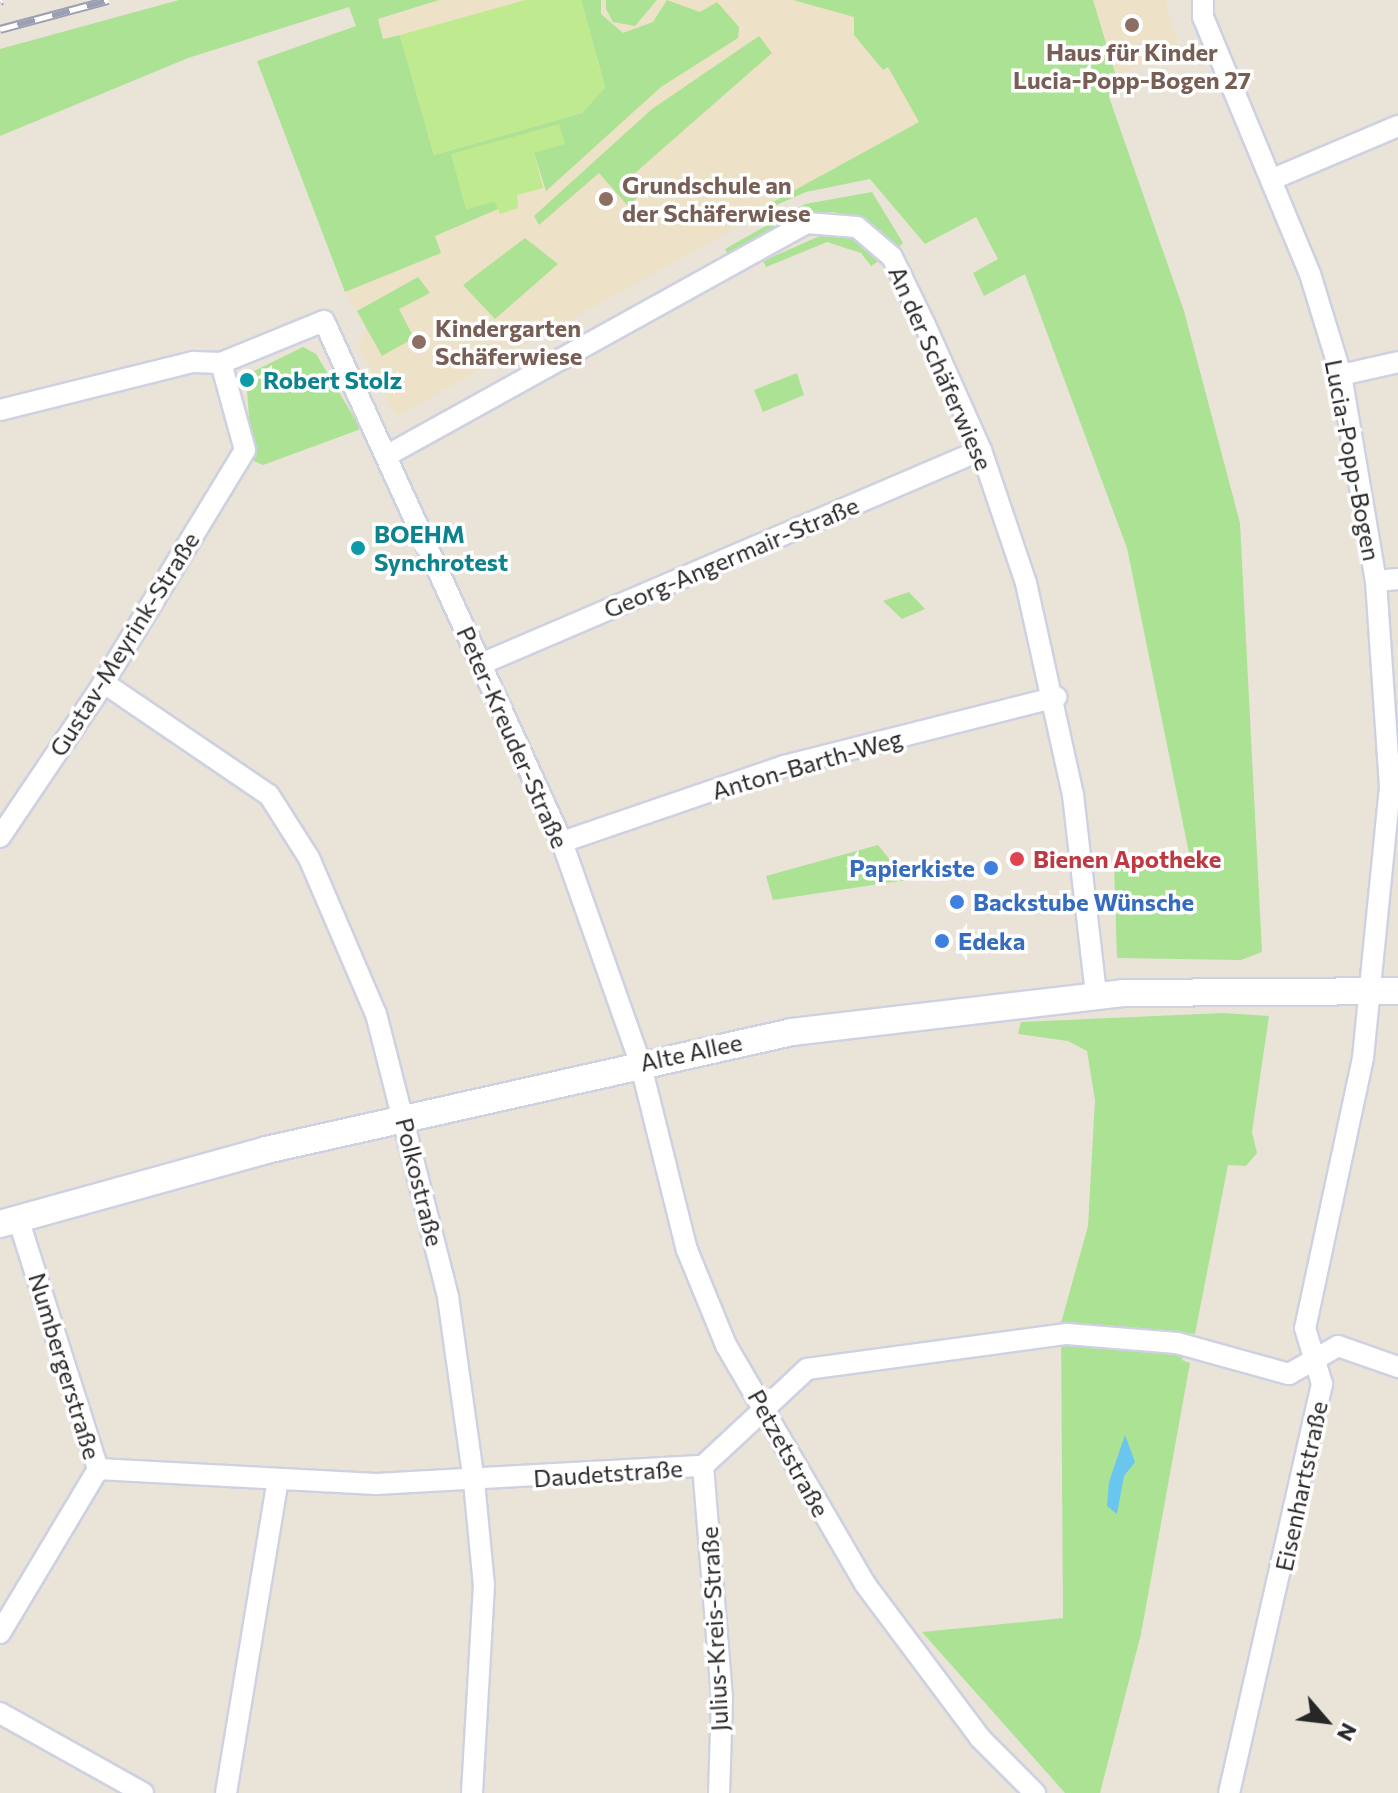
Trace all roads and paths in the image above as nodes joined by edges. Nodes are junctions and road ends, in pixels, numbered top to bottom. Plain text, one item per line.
1 (1203, 0) edge
2 (1398, 126) edge
3 (1273, 179) junction
4 (1398, 362) edge
5 (221, 363) junction
6 (1341, 375) junction
7 (0, 410) edge
8 (981, 450) junction
9 (388, 455) junction
10 (1398, 579) edge
11 (1376, 581) junction
12 (481, 664) junction
13 (104, 683) junction
14 (1056, 697) junction
15 (1394, 787) edge
16 (0, 837) edge
17 (562, 842) junction
18 (1385, 991) edge
19 (1096, 995) junction
20 (640, 1062) junction
21 (404, 1118) junction
22 (9, 1221) edge
23 (1315, 1358) junction
24 (1398, 1367) edge
25 (763, 1404) junction
26 (703, 1466) junction
27 (98, 1469) junction
28 (474, 1482) junction
29 (277, 1484) junction
30 (0, 1633) edge
31 (0, 1713) edge
32 (143, 1793) edge
33 (226, 1793) edge
34 (472, 1793) edge
35 (719, 1793) edge
36 (1035, 1793) edge
37 (1229, 1793) edge

1 - 3 street, Lucia-Popp-Bogen
2 - 3 street
3 - 6 street, Lucia-Popp-Bogen
4 - 6 street
5 - 7 street
5 - 9 street, Peter-Kreuder-Straße
5 - 13 street, Gustav-Meyrink-Straße
6 - 11 street, Lucia-Popp-Bogen
8 - 9 street, An der Schäferwiese
8 - 12 street, Georg-Angermair-Straße
8 - 14 street, An der Schäferwiese
9 - 12 street, Peter-Kreuder-Straße
10 - 11 street
11 - 15 street, Lucia-Popp-Bogen
12 - 17 street, Peter-Kreuder-Straße
13 - 16 street, Gustav-Meyrink-Straße
13 - 21 street, Polkostraße
14 - 17 street, Anton-Barth-Weg
14 - 19 street, An der Schäferwiese
15 - 18 street, Lucia-Popp-Bogen
17 - 20 street, Peter-Kreuder-Straße
18 - 19 street, Alte Allee
18 - 23 street, Eisenhartstraße
19 - 20 street, Alte Allee
20 - 21 street, Alte Allee
20 - 25 street, Petzetstraße
21 - 22 street, Alte Allee
21 - 28 street, Polkostraße
22 - 27 street, Numbergerstraße
23 - 24 street, Daudetstraße
23 - 25 street, Daudetstraße
23 - 37 street, Eisenhartstraße
25 - 26 street, Daudetstraße
25 - 36 street, Petzetstraße
26 - 28 street, Daudetstraße
26 - 35 street, Julius-Kreis-Straße
27 - 29 street, Daudetstraße
27 - 30 street, Numbergerstraße
28 - 29 street, Daudetstraße
28 - 34 street, Polkostraße
29 - 33 street
31 - 32 street

